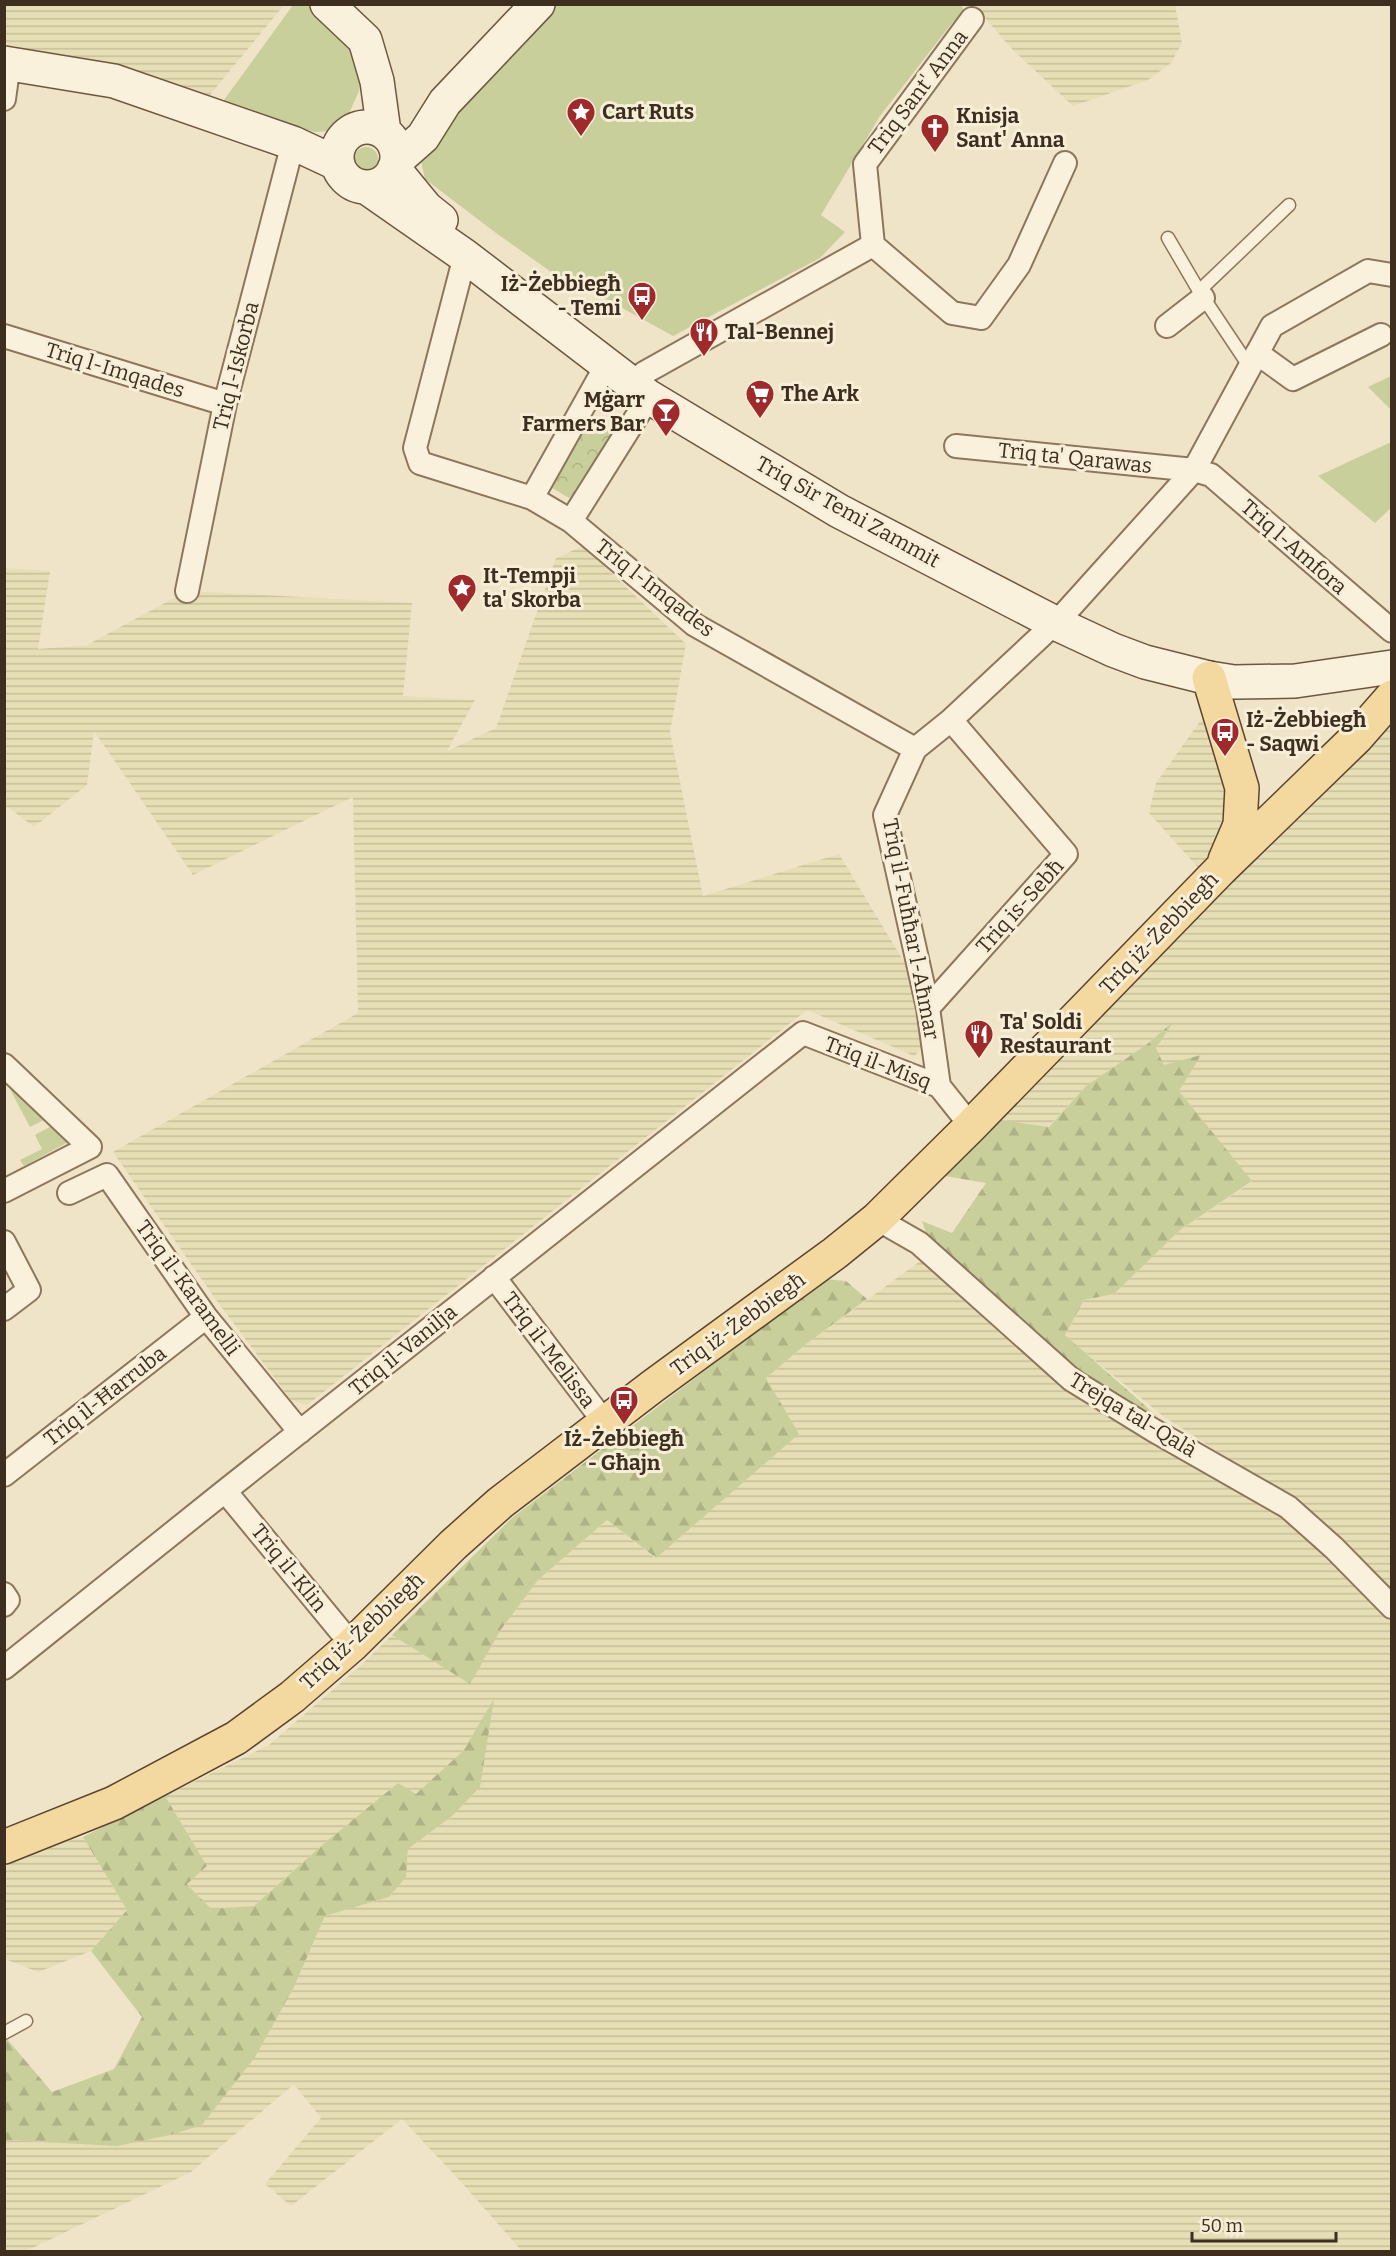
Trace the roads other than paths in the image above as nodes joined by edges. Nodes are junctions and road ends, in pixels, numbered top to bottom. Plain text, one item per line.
1 (327, 4) edge
2 (538, 4) edge
3 (972, 19) dead end
4 (7, 63) edge
5 (377, 81) junction
6 (4, 99) edge
7 (293, 144) junction
8 (344, 145) junction
9 (391, 150) junction
10 (1065, 163) dead end
11 (366, 187) junction
12 (1288, 205) dead end
13 (1168, 238) dead end
14 (873, 245) junction
15 (465, 256) junction
16 (1392, 275) edge
17 (1201, 294) junction
18 (1167, 326) dead end
19 (4, 336) edge
20 (1382, 336) dead end
21 (1253, 359) junction
22 (607, 364) junction
23 (642, 386) junction
24 (225, 404) junction
25 (956, 446) dead end
26 (1194, 470) junction
27 (532, 498) junction
28 (572, 521) junction
29 (187, 591) dead end
30 (1060, 618) junction
31 (1392, 631) edge
32 (1392, 656) edge
33 (1392, 667) edge
34 (1209, 678) junction
35 (1392, 697) edge
36 (951, 720) junction
37 (915, 749) junction
38 (1242, 788) junction
39 (1288, 805) junction
40 (1220, 870) junction
41 (928, 1008) junction
42 (803, 1033) joint
43 (4, 1065) edge
44 (939, 1086) junction
45 (971, 1126) junction
46 (4, 1191) edge
47 (69, 1193) dead end
48 (877, 1219) junction
49 (4, 1242) edge
50 (494, 1277) junction
51 (4, 1309) edge
52 (206, 1317) junction
53 (605, 1423) junction
54 (300, 1432) junction
55 (4, 1475) edge
56 (225, 1491) junction
57 (4, 1594) edge
58 (4, 1605) edge
59 (1392, 1607) edge
60 (352, 1645) junction
61 (4, 1668) edge
62 (4, 1847) edge
63 (26, 2020) dead end
64 (4, 2033) edge

1 - 5 main road
2 - 9 main road
3 - 14 street, Triq Sant' Anna
4 - 6 street
4 - 7 main road
5 - 8 main road
5 - 9 main road
7 - 8 main road
7 - 24 street, Triq l-Iskorba
8 - 9 main road
8 - 11 main road
9 - 11 main road
9 - 23 main road, Triq Sir Temi Zammit
10 - 14 street
11 - 15 main road, Triq Sir Temi Zammit
12 - 17 lane
13 - 17 lane
14 - 23 street
15 - 22 main road, Triq Sir Temi Zammit
15 - 27 street, Triq l-Imqades
16 - 21 street, Triq il-Fuħħar l-Aħmar
17 - 18 street
17 - 21 lane
19 - 24 street, Triq l-Imqades
20 - 21 street
21 - 26 street, Triq il-Fuħħar l-Aħmar
22 - 23 main road, Triq Sir Temi Zammit
22 - 27 street
23 - 28 street
23 - 30 main road, Triq Sir Temi Zammit
24 - 29 street, Triq l-Iskorba
25 - 26 street, Triq ta' Qarawas
26 - 30 street, Triq il-Fuħħar l-Aħmar
26 - 31 street, Triq l-Amfora
27 - 28 street, Triq l-Imqades
28 - 37 street, Triq l-Imqades
30 - 32 main road, Triq Sir Temi Zammit
30 - 34 main road, Triq Sir Temi Zammit
30 - 36 street, Triq il-Fuħħar l-Aħmar
33 - 34 main road, Triq Sir Temi Zammit
34 - 38 main road
35 - 39 main road, Triq iż-Żebbiegħ
36 - 37 street, Triq il-Fuħħar l-Aħmar
36 - 41 street, Triq is-Sebħ
37 - 41 street, Triq il-Fuħħar l-Aħmar
38 - 39 main road
38 - 40 main road
39 - 40 main road, Triq iż-Żebbiegħ
40 - 45 main road, Triq iż-Żebbiegħ
41 - 44 street, Triq il-Fuħħar l-Aħmar
42 - 44 street, Triq il-Misq
42 - 50 street, Triq il-Vanilja
43 - 46 street
44 - 45 street, Triq il-Misq
45 - 48 main road, Triq iż-Żebbiegħ
47 - 52 street, Triq il-Karamelli
48 - 53 main road, Triq iż-Żebbiegħ
48 - 59 street, Trejqa tal-Qalà
49 - 51 street
50 - 53 street, Triq il-Melissa
50 - 54 street, Triq il-Vanilja
52 - 54 street, Triq il-Karamelli
52 - 55 street, Triq il-Ħarruba
53 - 60 main road, Triq iż-Żebbiegħ
54 - 56 street, Triq il-Vanilja
56 - 60 street, Triq il-Klin
56 - 61 street, Triq il-Vanilja
57 - 58 street
60 - 62 main road, Triq iż-Żebbiegħ
63 - 64 lane

